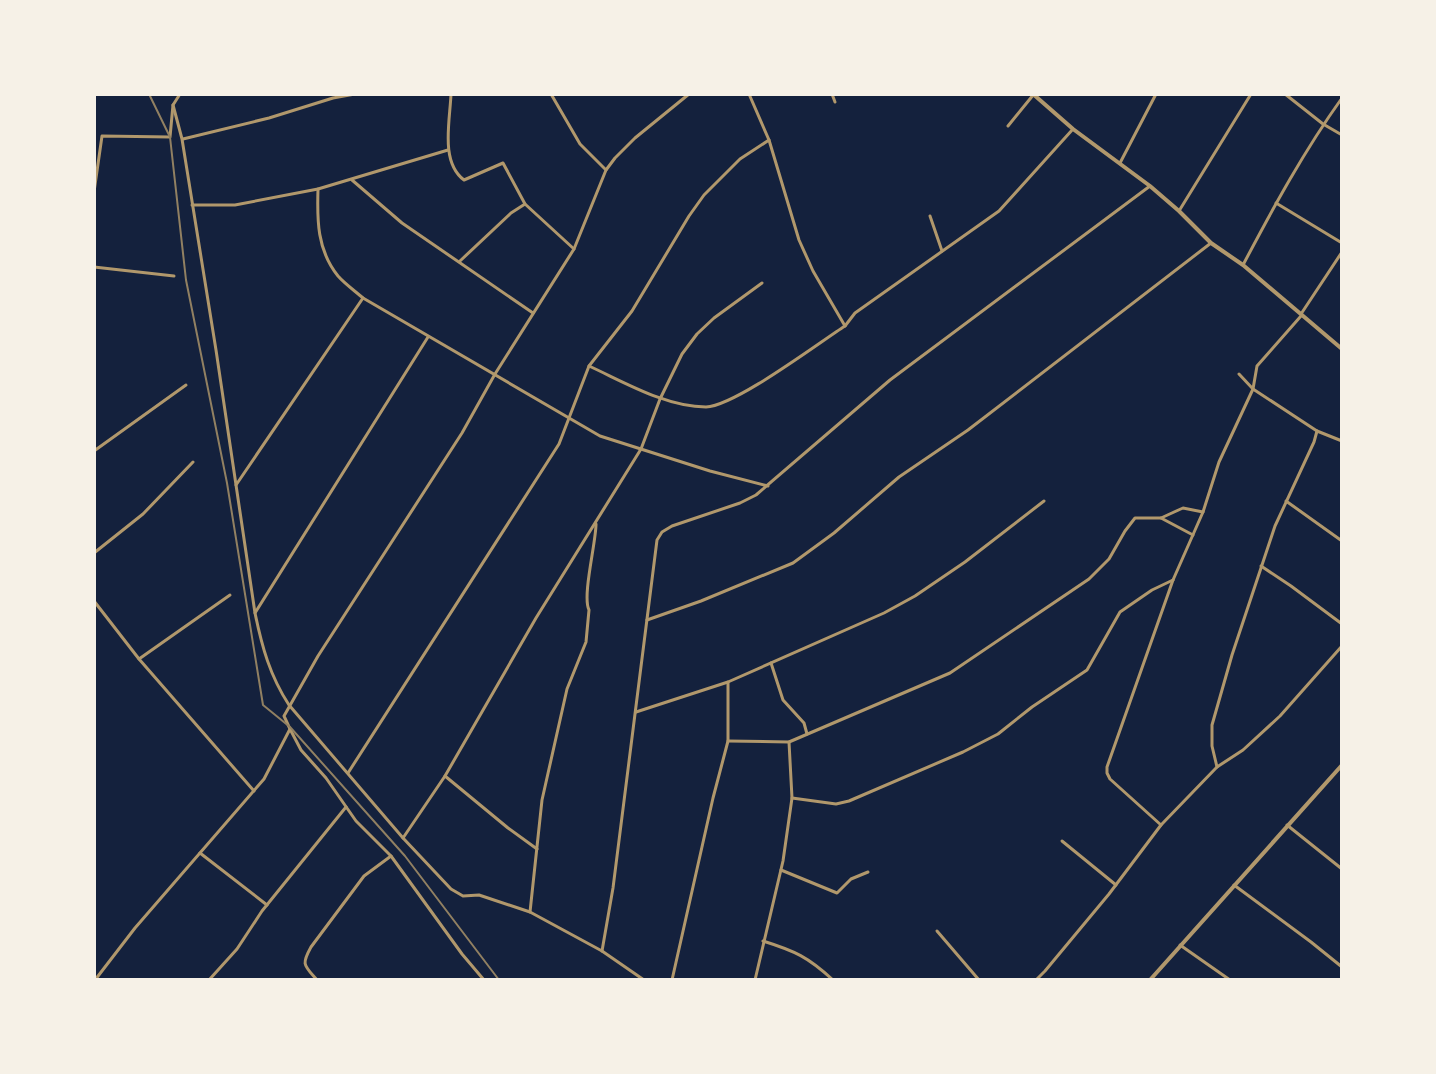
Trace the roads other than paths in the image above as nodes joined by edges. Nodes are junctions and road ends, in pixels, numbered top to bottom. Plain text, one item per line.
1 (180, 94) edge
2 (355, 94) edge
3 (451, 94) edge
4 (551, 94) edge
5 (689, 94) edge
6 (749, 94) edge
7 (832, 94) edge
8 (1156, 94) edge
9 (1251, 94) edge
10 (1285, 94) edge
11 (1033, 95) edge
12 (1341, 98) edge
13 (835, 102) dead end
14 (173, 105) junction
15 (1323, 124) junction
16 (1008, 126) dead end
17 (1073, 129) junction
18 (1341, 135) edge
19 (182, 140) junction
20 (769, 140) junction
21 (448, 150) junction
22 (1120, 163) junction
23 (606, 170) junction
24 (352, 180) junction
25 (1150, 186) junction
26 (318, 189) junction
27 (94, 192) edge
28 (1276, 203) junction
29 (525, 204) junction
30 (192, 205) junction
31 (1179, 211) junction
32 (930, 216) dead end
33 (1211, 243) junction
34 (1341, 243) edge
35 (574, 249) junction
36 (942, 251) junction
37 (1341, 252) edge
38 (460, 261) junction
39 (1243, 265) junction
40 (94, 267) edge
41 (174, 276) dead end
42 (762, 283) dead end
43 (363, 298) junction
44 (533, 313) junction
45 (1301, 315) junction
46 (845, 326) junction
47 (428, 337) junction
48 (1341, 349) edge
49 (589, 366) junction
50 (495, 374) junction
51 (1239, 374) dead end
52 (186, 385) dead end
53 (1252, 389) junction
54 (660, 399) junction
55 (568, 417) junction
56 (1317, 431) junction
57 (1341, 441) edge
58 (641, 449) junction
59 (94, 451) edge
60 (192, 462) dead end
61 (236, 485) junction
62 (768, 486) junction
63 (1044, 501) dead end
64 (1286, 501) junction
65 (1203, 512) junction
66 (1161, 518) junction
67 (596, 522) junction
68 (1193, 535) junction
69 (1341, 541) edge
70 (94, 553) edge
71 (1261, 566) junction
72 (1173, 580) junction
73 (230, 595) dead end
74 (94, 601) edge
75 (255, 613) junction
76 (647, 620) junction
77 (1341, 624) edge
78 (1341, 646) edge
79 (139, 659) junction
80 (771, 663) junction
81 (728, 682) junction
82 (289, 705) junction
83 (636, 712) junction
84 (290, 729) junction
85 (807, 734) junction
86 (728, 741) junction
87 (789, 742) junction
88 (1341, 765) edge
89 (1217, 767) junction
90 (348, 773) junction
91 (445, 776) junction
92 (254, 791) junction
93 (792, 798) junction
94 (346, 807) junction
95 (1161, 825) junction
96 (1287, 825) junction
97 (403, 838) junction
98 (1062, 842) dead end
99 (537, 849) junction
100 (200, 853) junction
101 (391, 856) junction
102 (1341, 869) edge
103 (781, 870) junction
104 (868, 872) dead end
105 (1116, 885) junction
106 (1234, 885) junction
107 (267, 905) junction
108 (530, 912) junction
109 (937, 932) dead end
110 (763, 941) junction
111 (1180, 945) junction
112 (602, 951) junction
113 (1341, 967) edge
114 (95, 980) edge
115 (209, 980) edge
116 (317, 980) edge
117 (484, 980) edge
118 (644, 980) edge
119 (672, 980) edge
120 (755, 980) edge
121 (833, 980) edge
122 (979, 980) edge
123 (1036, 980) edge
124 (1150, 980) edge
125 (1230, 980) edge

1 - 14 street
2 - 19 street
3 - 21 street
4 - 23 street
5 - 23 street
6 - 20 street
7 - 13 street
8 - 22 street
9 - 31 street
10 - 15 street
11 - 16 street
11 - 17 street
12 - 15 street
14 - 19 street
14 - 27 street
15 - 18 street
15 - 28 street
17 - 22 street
17 - 36 street
19 - 30 street
20 - 46 street
20 - 49 street
21 - 24 street
21 - 29 street
22 - 25 street
23 - 35 street
24 - 26 street
24 - 38 street
25 - 31 street
25 - 62 street
26 - 30 street
26 - 43 street
28 - 34 street
28 - 39 street
29 - 35 street
29 - 38 street
30 - 61 street
31 - 33 street
32 - 36 street
33 - 39 street
33 - 76 street
35 - 44 street
36 - 46 street
37 - 45 street
38 - 44 street
39 - 45 street
40 - 41 street
42 - 54 street
43 - 47 street
43 - 61 street
44 - 50 street
45 - 48 street
45 - 53 street
46 - 54 street
47 - 50 street
47 - 75 street
49 - 54 street
49 - 55 street
50 - 55 street
50 - 82 street
51 - 53 street
52 - 59 street
53 - 56 street
53 - 65 street
54 - 58 street
55 - 58 street
55 - 90 street
56 - 57 street
56 - 64 street
58 - 62 street
58 - 67 street
60 - 70 street
61 - 75 street
62 - 76 street
63 - 80 street
64 - 69 street
64 - 71 street
65 - 66 street
65 - 68 street
66 - 68 street
66 - 85 street
67 - 91 street
67 - 99 street
68 - 72 street
71 - 77 street
71 - 89 street
72 - 93 street
72 - 95 street
73 - 79 street
74 - 79 street
75 - 82 street
76 - 83 street
78 - 89 street
79 - 92 street
80 - 81 street
80 - 85 street
81 - 83 street
81 - 86 street
82 - 84 street
82 - 90 street
83 - 112 street
84 - 92 street
84 - 94 street
85 - 87 street
86 - 87 street
86 - 119 street
87 - 93 street
88 - 96 street
89 - 95 street
90 - 97 street
91 - 97 street
91 - 99 street
92 - 100 street
93 - 103 street
94 - 101 street
94 - 107 street
95 - 105 street
96 - 102 street
96 - 106 street
97 - 108 street
98 - 105 street
99 - 108 street
100 - 107 street
100 - 114 street
101 - 116 street
101 - 117 street
103 - 104 street
103 - 110 street
105 - 123 street
106 - 111 street
106 - 113 street
107 - 115 street
108 - 112 street
109 - 122 street
110 - 120 street
110 - 121 street
111 - 124 street
111 - 125 street
112 - 118 street

